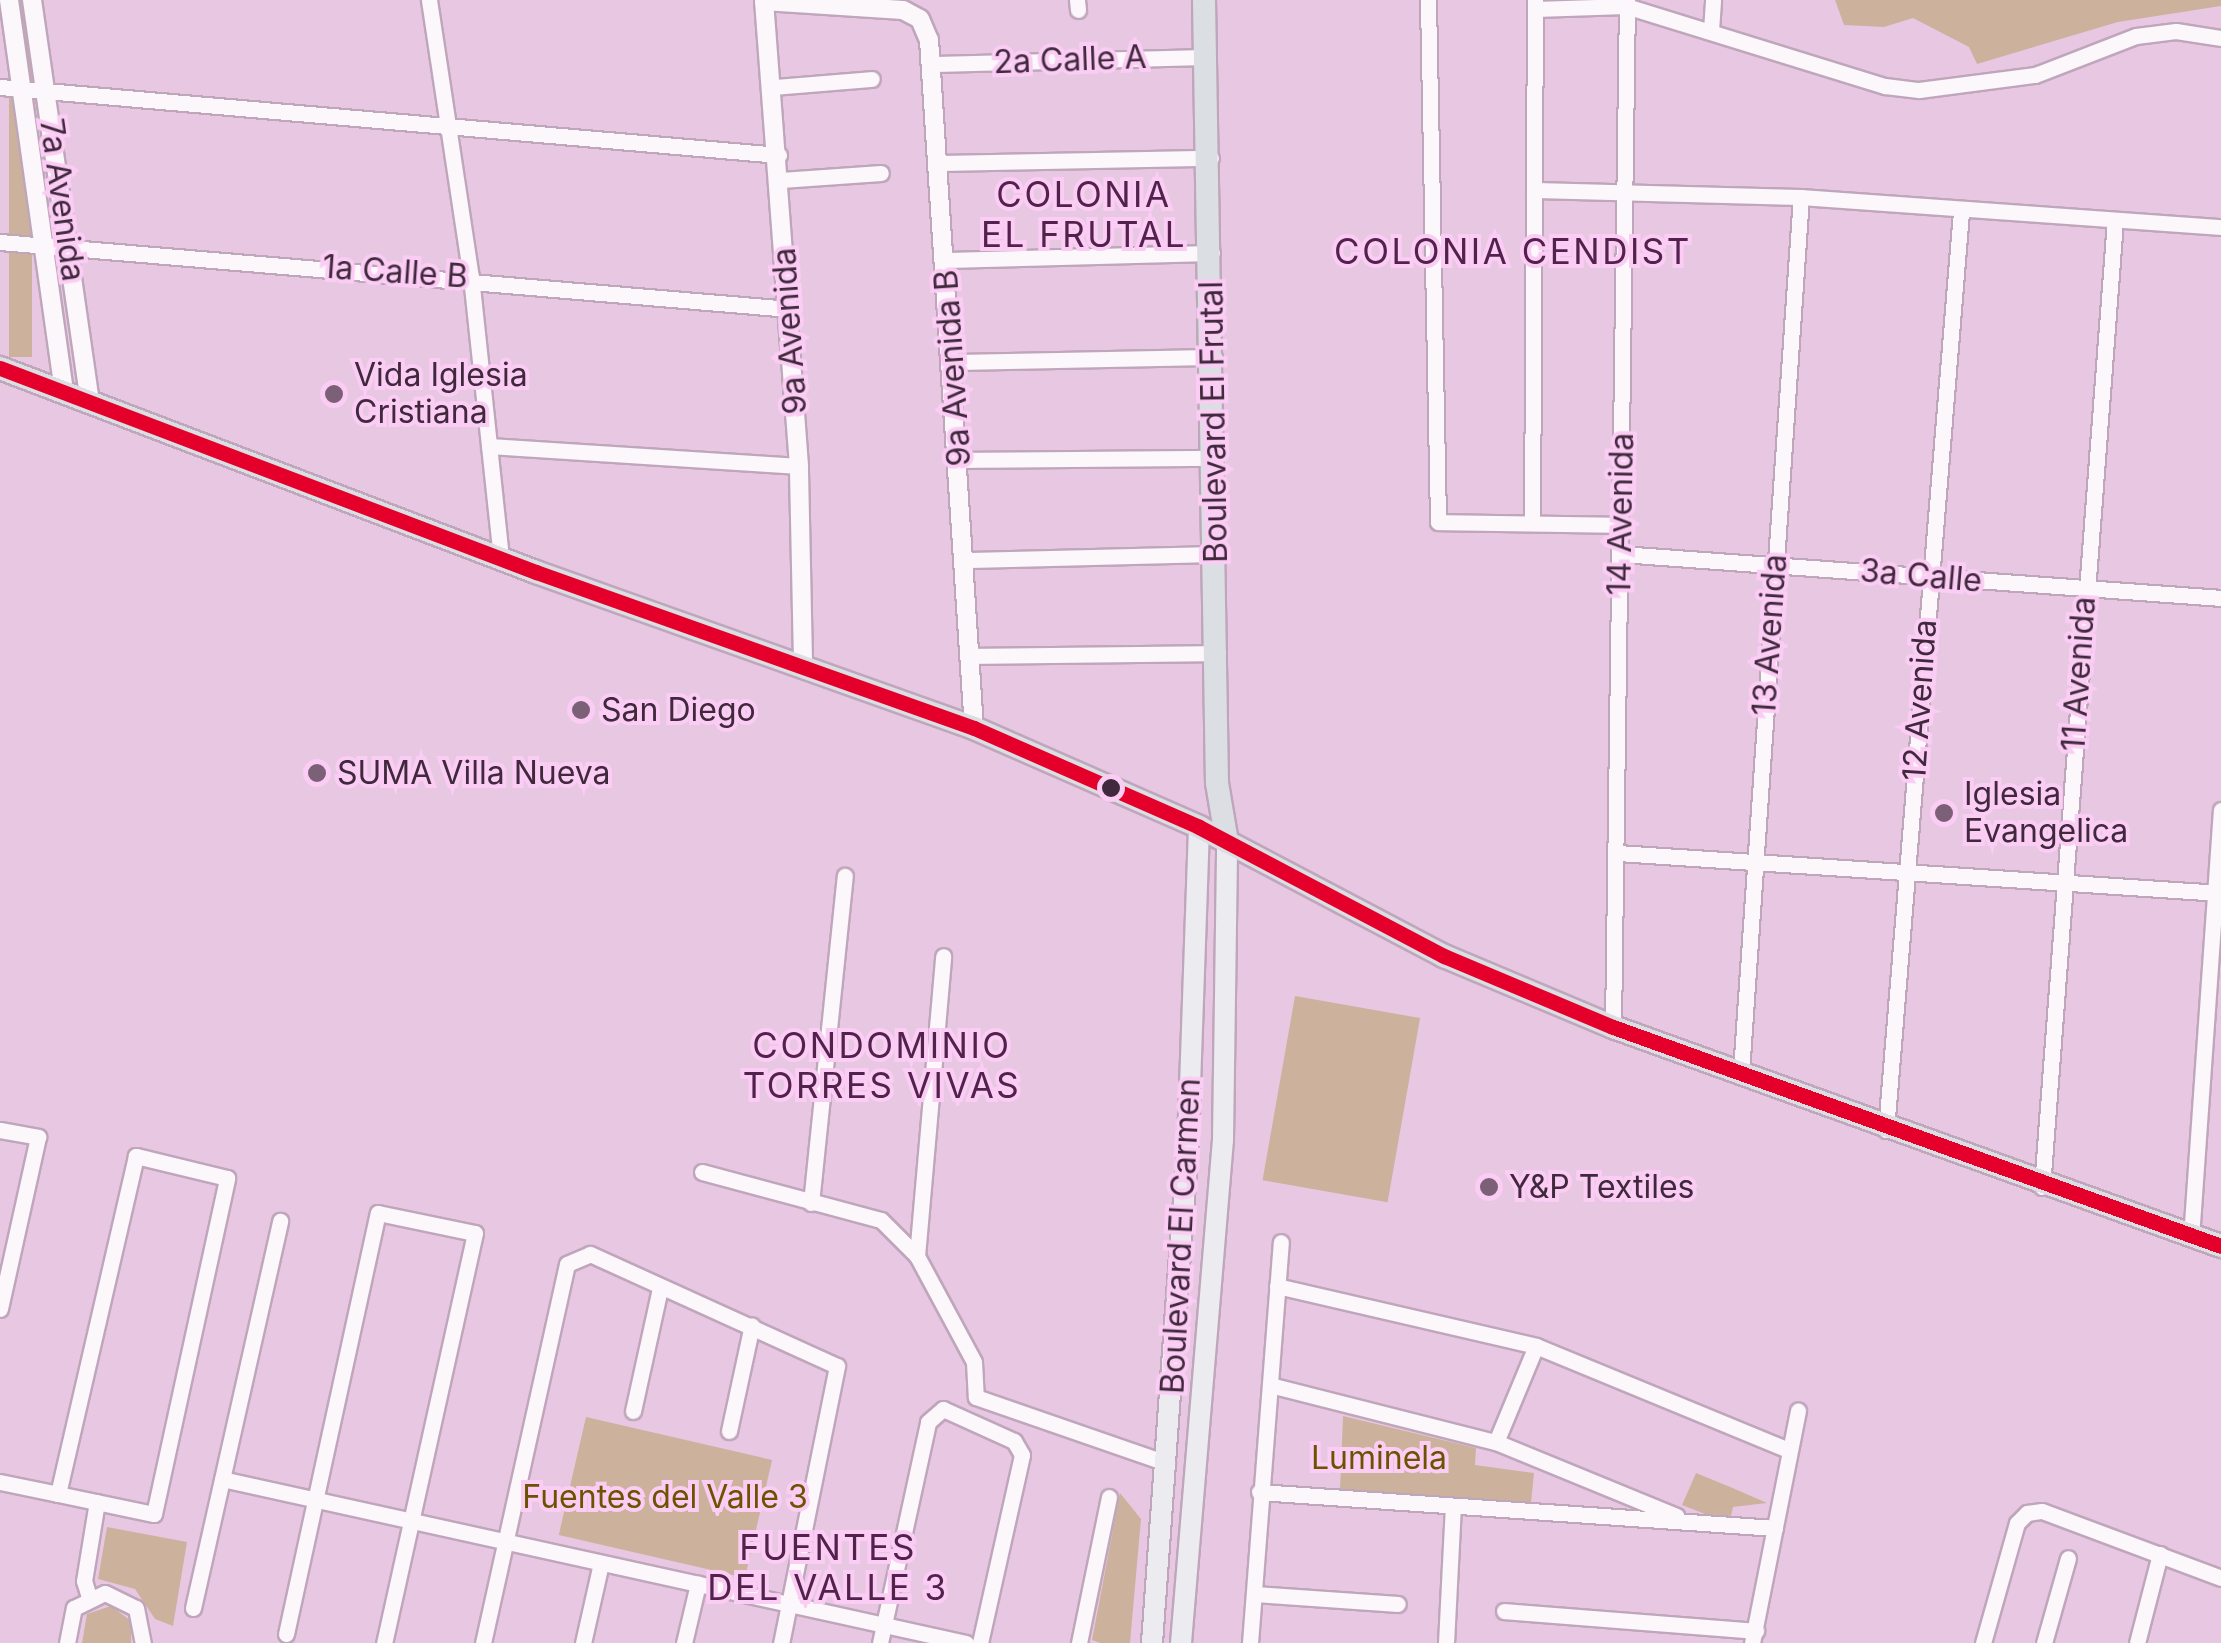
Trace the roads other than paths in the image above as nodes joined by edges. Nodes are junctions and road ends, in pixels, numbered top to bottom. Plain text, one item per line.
1 (9, 0) edge
2 (32, 0) edge
3 (430, 0) edge
4 (754, 0) edge
5 (764, 0) edge
6 (1204, 0) edge
7 (1428, 0) edge
8 (1713, 0) edge
9 (827, 1) edge
10 (1626, 3) edge
11 (1535, 4) edge
12 (1711, 30) junction
13 (2221, 38) edge
14 (1206, 56) junction
15 (932, 64) junction
16 (872, 79) dead end
17 (0, 87) edge
18 (774, 87) junction
19 (22, 90) junction
20 (46, 92) junction
21 (449, 121) junction
22 (779, 154) junction
23 (1211, 158) junction
24 (940, 163) junction
25 (881, 173) dead end
26 (781, 180) junction
27 (1534, 190) junction
28 (1626, 190) junction
29 (1801, 197) junction
30 (1961, 211) junction
31 (2115, 220) junction
32 (2221, 227) edge
33 (0, 242) edge
34 (45, 245) junction
35 (69, 247) junction
36 (1212, 253) junction
37 (945, 260) junction
38 (471, 277) junction
39 (789, 309) junction
40 (1214, 357) junction
41 (952, 362) junction
42 (0, 368) edge
43 (64, 391) junction
44 (90, 401) junction
45 (489, 446) junction
46 (1216, 458) junction
47 (961, 460) junction
48 (799, 466) junction
49 (1532, 524) junction
50 (1621, 525) junction
51 (1216, 554) junction
52 (1621, 554) junction
53 (501, 559) junction
54 (967, 560) junction
55 (1775, 564) junction
56 (1928, 577) junction
57 (2085, 588) junction
58 (2221, 598) edge
59 (1218, 654) junction
60 (972, 656) junction
61 (803, 662) junction
62 (974, 728) junction
63 (1218, 783) junction
64 (2221, 810) edge
65 (1198, 827) junction
66 (1226, 842) junction
67 (1618, 853) junction
68 (1755, 860) junction
69 (1908, 874) junction
70 (844, 876) dead end
71 (2062, 882) junction
72 (2218, 892) edge
73 (943, 956) dead end
74 (1613, 1027) junction
75 (1740, 1072) junction
76 (0, 1130) edge
77 (1886, 1130) junction
78 (702, 1172) dead end
79 (2042, 1187) junction
80 (811, 1203) junction
81 (280, 1221) dead end
82 (2191, 1238) junction
83 (1281, 1242) dead end
84 (2221, 1246) edge
85 (917, 1256) junction
86 (1277, 1286) junction
87 (660, 1288) junction
88 (0, 1309) edge
89 (752, 1325) junction
90 (1536, 1346) junction
91 (1270, 1385) junction
92 (1798, 1410) dead end
93 (634, 1411) dead end
94 (729, 1431) dead end
95 (1496, 1442) junction
96 (1788, 1450) junction
97 (1168, 1463) junction
98 (222, 1480) junction
99 (0, 1482) edge
100 (1259, 1492) junction
101 (58, 1494) junction
102 (1108, 1497) dead end
103 (315, 1500) junction
104 (97, 1502) junction
105 (1453, 1507) junction
106 (410, 1521) junction
107 (1689, 1522) junction
108 (1775, 1528) junction
109 (506, 1542) junction
110 (1189, 1545) junction
111 (1158, 1548) junction
112 (2160, 1554) junction
113 (2068, 1558) dead end
114 (601, 1563) junction
115 (2221, 1578) edge
116 (698, 1584) junction
117 (1255, 1594) junction
118 (89, 1597) junction
119 (789, 1604) junction
120 (1398, 1604) dead end
121 (194, 1608) dead end
122 (1504, 1611) dead end
123 (884, 1625) junction
124 (286, 1634) dead end
125 (1754, 1637) edge
126 (67, 1643) edge
127 (145, 1643) edge
128 (384, 1643) edge
129 (483, 1643) edge
130 (582, 1643) edge
131 (684, 1643) edge
132 (781, 1643) edge
133 (880, 1643) edge
134 (966, 1643) edge
135 (980, 1643) edge
136 (1079, 1643) edge
137 (1152, 1643) edge
138 (1180, 1643) edge
139 (1250, 1643) edge
140 (1446, 1643) edge
141 (1983, 1643) edge
142 (2044, 1643) edge
143 (2137, 1643) edge

1 - 19 street, 7a Avenida
2 - 20 street, 7a Avenida
3 - 21 street
4 - 5 street
5 - 9 street
5 - 18 street, 9a Avenida
6 - 14 main road, Boulevard El Frutal
7 - 49 street
8 - 12 street
9 - 15 street, 9a Avenida B
10 - 11 street
10 - 12 street
10 - 28 street, 14 Avenida
11 - 27 street
12 - 13 street
14 - 15 street, 2a Calle A
14 - 23 main road, Boulevard El Frutal
15 - 24 street, 9a Avenida B
16 - 18 street
17 - 19 street
18 - 22 street, 9a Avenida
19 - 20 street
19 - 34 street, 7a Avenida
20 - 21 street
20 - 35 street, 7a Avenida
21 - 22 street
21 - 38 street
22 - 26 street, 9a Avenida
23 - 24 street
23 - 36 main road, Boulevard El Frutal
24 - 37 street, 9a Avenida B
25 - 26 street
26 - 39 street, 9a Avenida
27 - 28 street
27 - 49 street
28 - 29 street
28 - 50 street, 14 Avenida
29 - 30 street
29 - 55 street, 13 Avenida
30 - 31 street
30 - 56 street, 12 Avenida
31 - 32 street
31 - 57 street, 11 Avenida
33 - 34 street, 1a Calle B
34 - 35 street, 1a Calle B
34 - 43 street, 7a Avenida
35 - 38 street, 1a Calle B
35 - 44 street, 7a Avenida
36 - 37 street
36 - 40 main road, Boulevard El Frutal
37 - 41 street, 9a Avenida B
38 - 39 street, 1a Calle B
38 - 45 street
39 - 48 street, 9a Avenida
40 - 41 street
40 - 46 main road, Boulevard El Frutal
41 - 47 street, 9a Avenida B
42 - 43 main road
43 - 44 main road
44 - 53 main road
45 - 48 street
45 - 53 street
46 - 47 street
46 - 51 main road, Boulevard El Frutal
47 - 54 street, 9a Avenida B
48 - 61 street, 9a Avenida
49 - 50 street
50 - 52 street, 14 Avenida
51 - 54 street
51 - 59 main road, Boulevard El Frutal
52 - 55 street, 3a Calle
52 - 67 street, 14 Avenida
53 - 61 main road
54 - 60 street, 9a Avenida B
55 - 56 street, 3a Calle
55 - 68 street, 13 Avenida
56 - 57 street, 3a Calle
56 - 69 street, 12 Avenida
57 - 58 street, 3a Calle
57 - 71 street, 11 Avenida
59 - 60 street
59 - 63 main road, Boulevard El Frutal
60 - 62 street, 9a Avenida B
61 - 62 main road
62 - 65 main road
63 - 65 main road, Boulevard El Frutal
63 - 66 main road, Boulevard El Frutal
64 - 72 street
65 - 66 main road
65 - 97 main road, Boulevard El Carmen
66 - 74 main road
66 - 110 main road, Boulevard El Carmen
67 - 68 street
67 - 74 street, 14 Avenida
68 - 69 street
68 - 75 street, 13 Avenida
69 - 71 street
69 - 77 street, 12 Avenida
70 - 80 street
71 - 72 street
71 - 79 street, 11 Avenida
72 - 82 street
73 - 85 street
74 - 75 main road
75 - 77 main road
76 - 88 street
77 - 79 main road
78 - 80 street
79 - 82 main road
80 - 85 street
81 - 98 street
82 - 84 main road
83 - 86 street
85 - 97 street
86 - 90 street
86 - 91 street
87 - 89 street
87 - 93 street
87 - 109 street
89 - 94 street
89 - 119 street
90 - 95 street
90 - 96 street
91 - 95 street
91 - 100 street
92 - 96 street
95 - 107 street
96 - 108 street
97 - 111 main road, Boulevard El Carmen
98 - 103 street
98 - 121 street
99 - 101 street
100 - 105 street
100 - 117 street
101 - 104 street
101 - 104 street
102 - 136 street
103 - 106 street
103 - 106 street
103 - 124 street
104 - 118 street
105 - 107 street
105 - 140 street
106 - 109 street
106 - 128 street
107 - 108 street
108 - 125 street
109 - 114 street
109 - 129 street
110 - 111 main road
110 - 138 main road, Boulevard El Carmen
111 - 137 main road, Boulevard El Carmen
112 - 115 street
112 - 141 street
112 - 143 street
113 - 142 street
114 - 116 street
114 - 130 street
116 - 119 street
116 - 131 street
117 - 120 street
117 - 139 street
118 - 126 street
118 - 127 street
119 - 123 street
119 - 132 street
122 - 125 street
123 - 133 street
123 - 134 street
123 - 135 street

